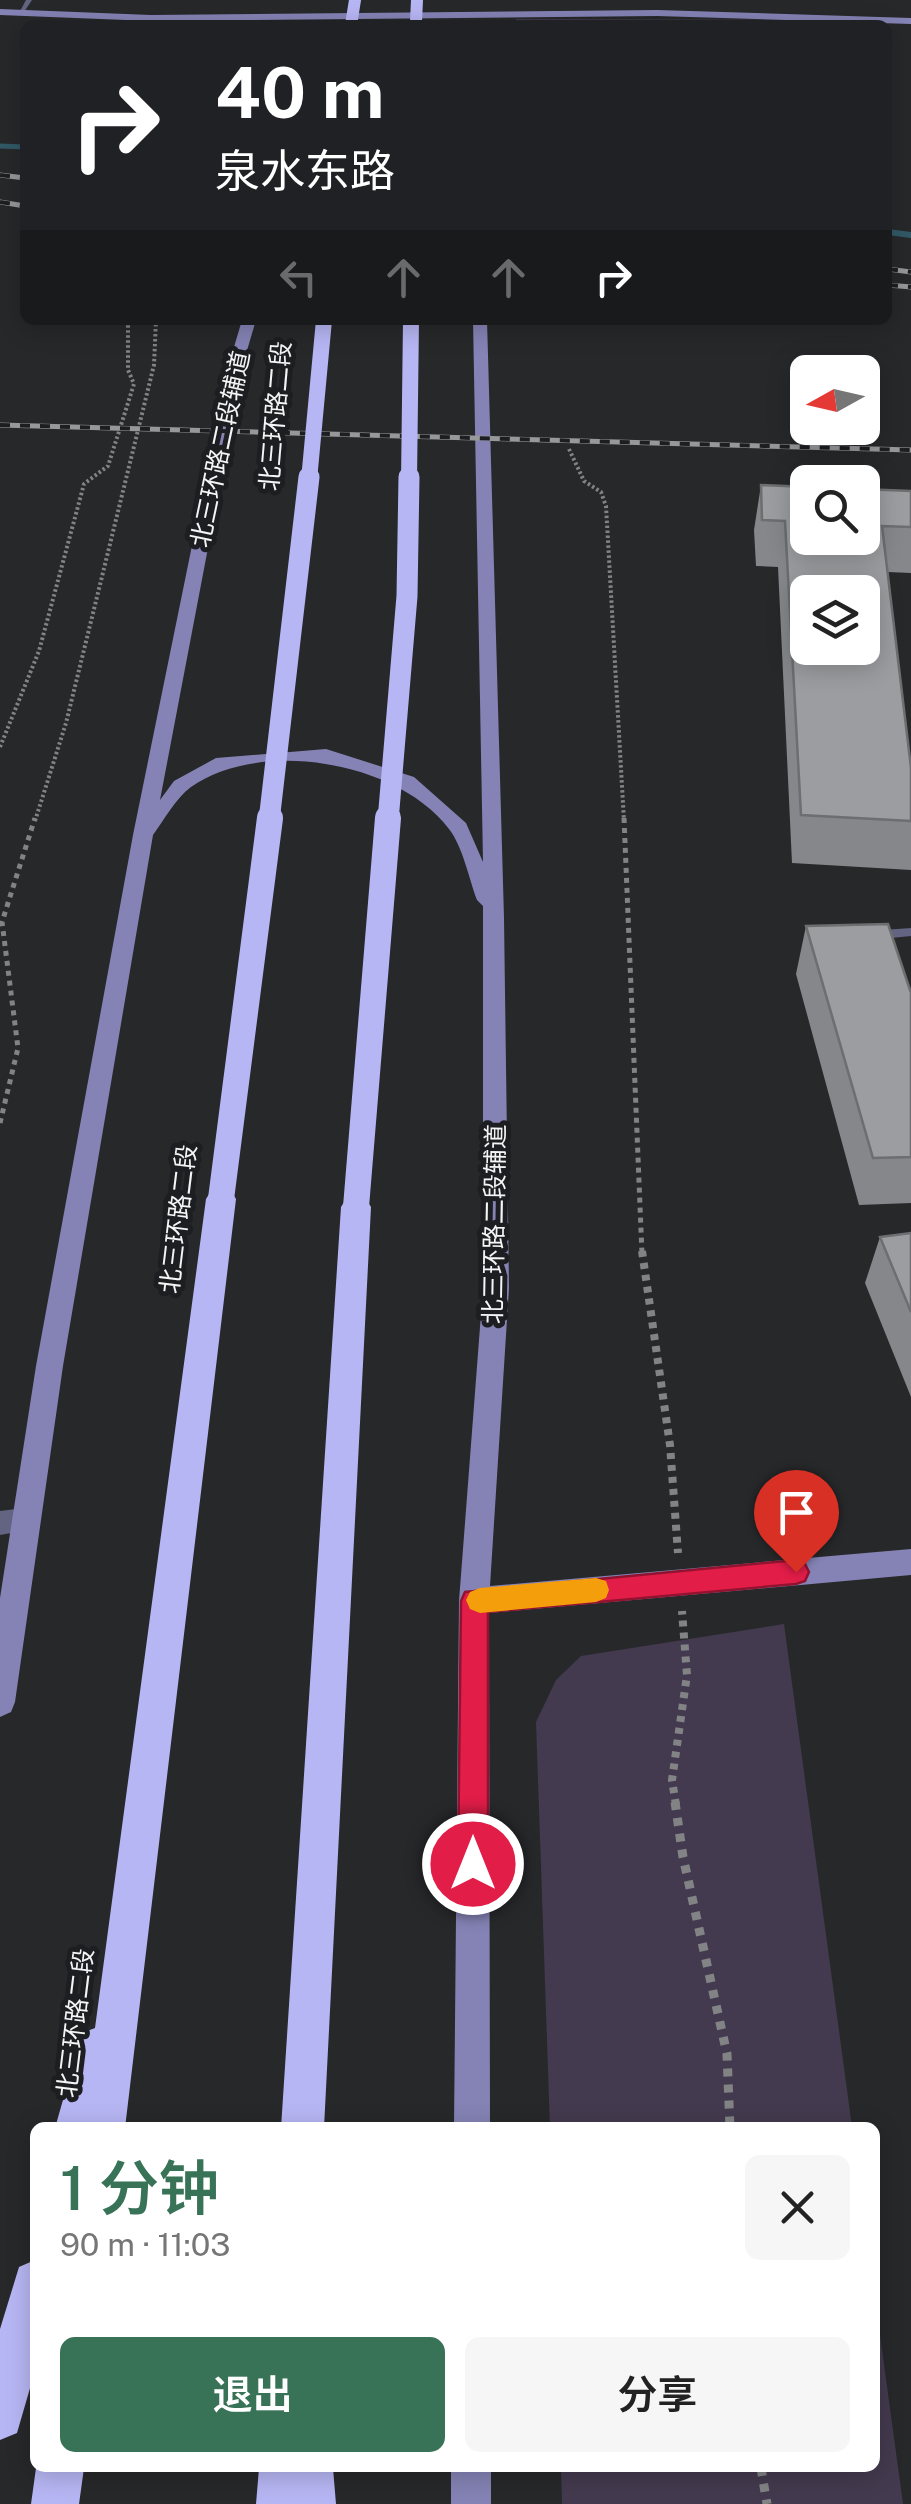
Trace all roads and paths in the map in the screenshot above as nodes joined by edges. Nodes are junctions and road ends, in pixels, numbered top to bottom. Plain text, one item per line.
1 (25, 7) edge
2 (0, 9) edge
3 (475, 11) edge
4 (284, 14) edge
5 (911, 19) edge
6 (128, 325) edge
7 (156, 325) edge
8 (231, 325) edge
9 (248, 325) edge
10 (324, 325) edge
11 (411, 325) edge
12 (480, 325) edge
13 (236, 364) junction
14 (569, 449) dead end
15 (0, 747) edge
16 (139, 840) junction
17 (494, 918) junction
18 (911, 932) edge
19 (890, 952) edge
20 (0, 1123) edge
21 (12, 1522) edge
22 (911, 1562) edge
23 (680, 1582) junction
24 (474, 1601) junction
25 (0, 1702) edge
26 (127, 1934) junction
27 (78, 2122) edge
28 (103, 2122) edge
29 (302, 2122) edge
30 (472, 2122) edge
31 (730, 2122) edge
32 (30, 2302) edge
33 (0, 2416) edge
34 (60, 2472) edge
35 (282, 2472) edge
36 (309, 2472) edge
37 (471, 2472) edge
38 (763, 2472) edge
39 (56, 2504) edge
40 (280, 2504) edge
41 (312, 2504) edge
42 (471, 2504) edge
43 (767, 2504) edge

1 - 2 main road
1 - 4 main road
3 - 4 main road
3 - 5 main road
6 - 15 path
7 - 20 path
8 - 13 main road
9 - 13 main road, 北三环路二段辅道
10 - 26 highway, 北三环路二段, bridge
11 - 29 highway, bridge
12 - 17 main road, 北三环路二段辅道
13 - 16 main road, 北三环路二段辅道
14 - 23 path
16 - 17 main road
16 - 21 main road, 北三环路二段辅道
17 - 24 main road, 北三环路二段辅道
18 - 19 lane
21 - 25 main road, 北三环路二段辅道
22 - 23 main road
23 - 24 main road
23 - 31 path
24 - 30 main road, 北三环路二段辅道
26 - 27 highway
26 - 28 highway, 北三环路二段
32 - 33 highway
34 - 39 highway
35 - 40 highway
36 - 41 highway
37 - 42 main road
38 - 43 path

